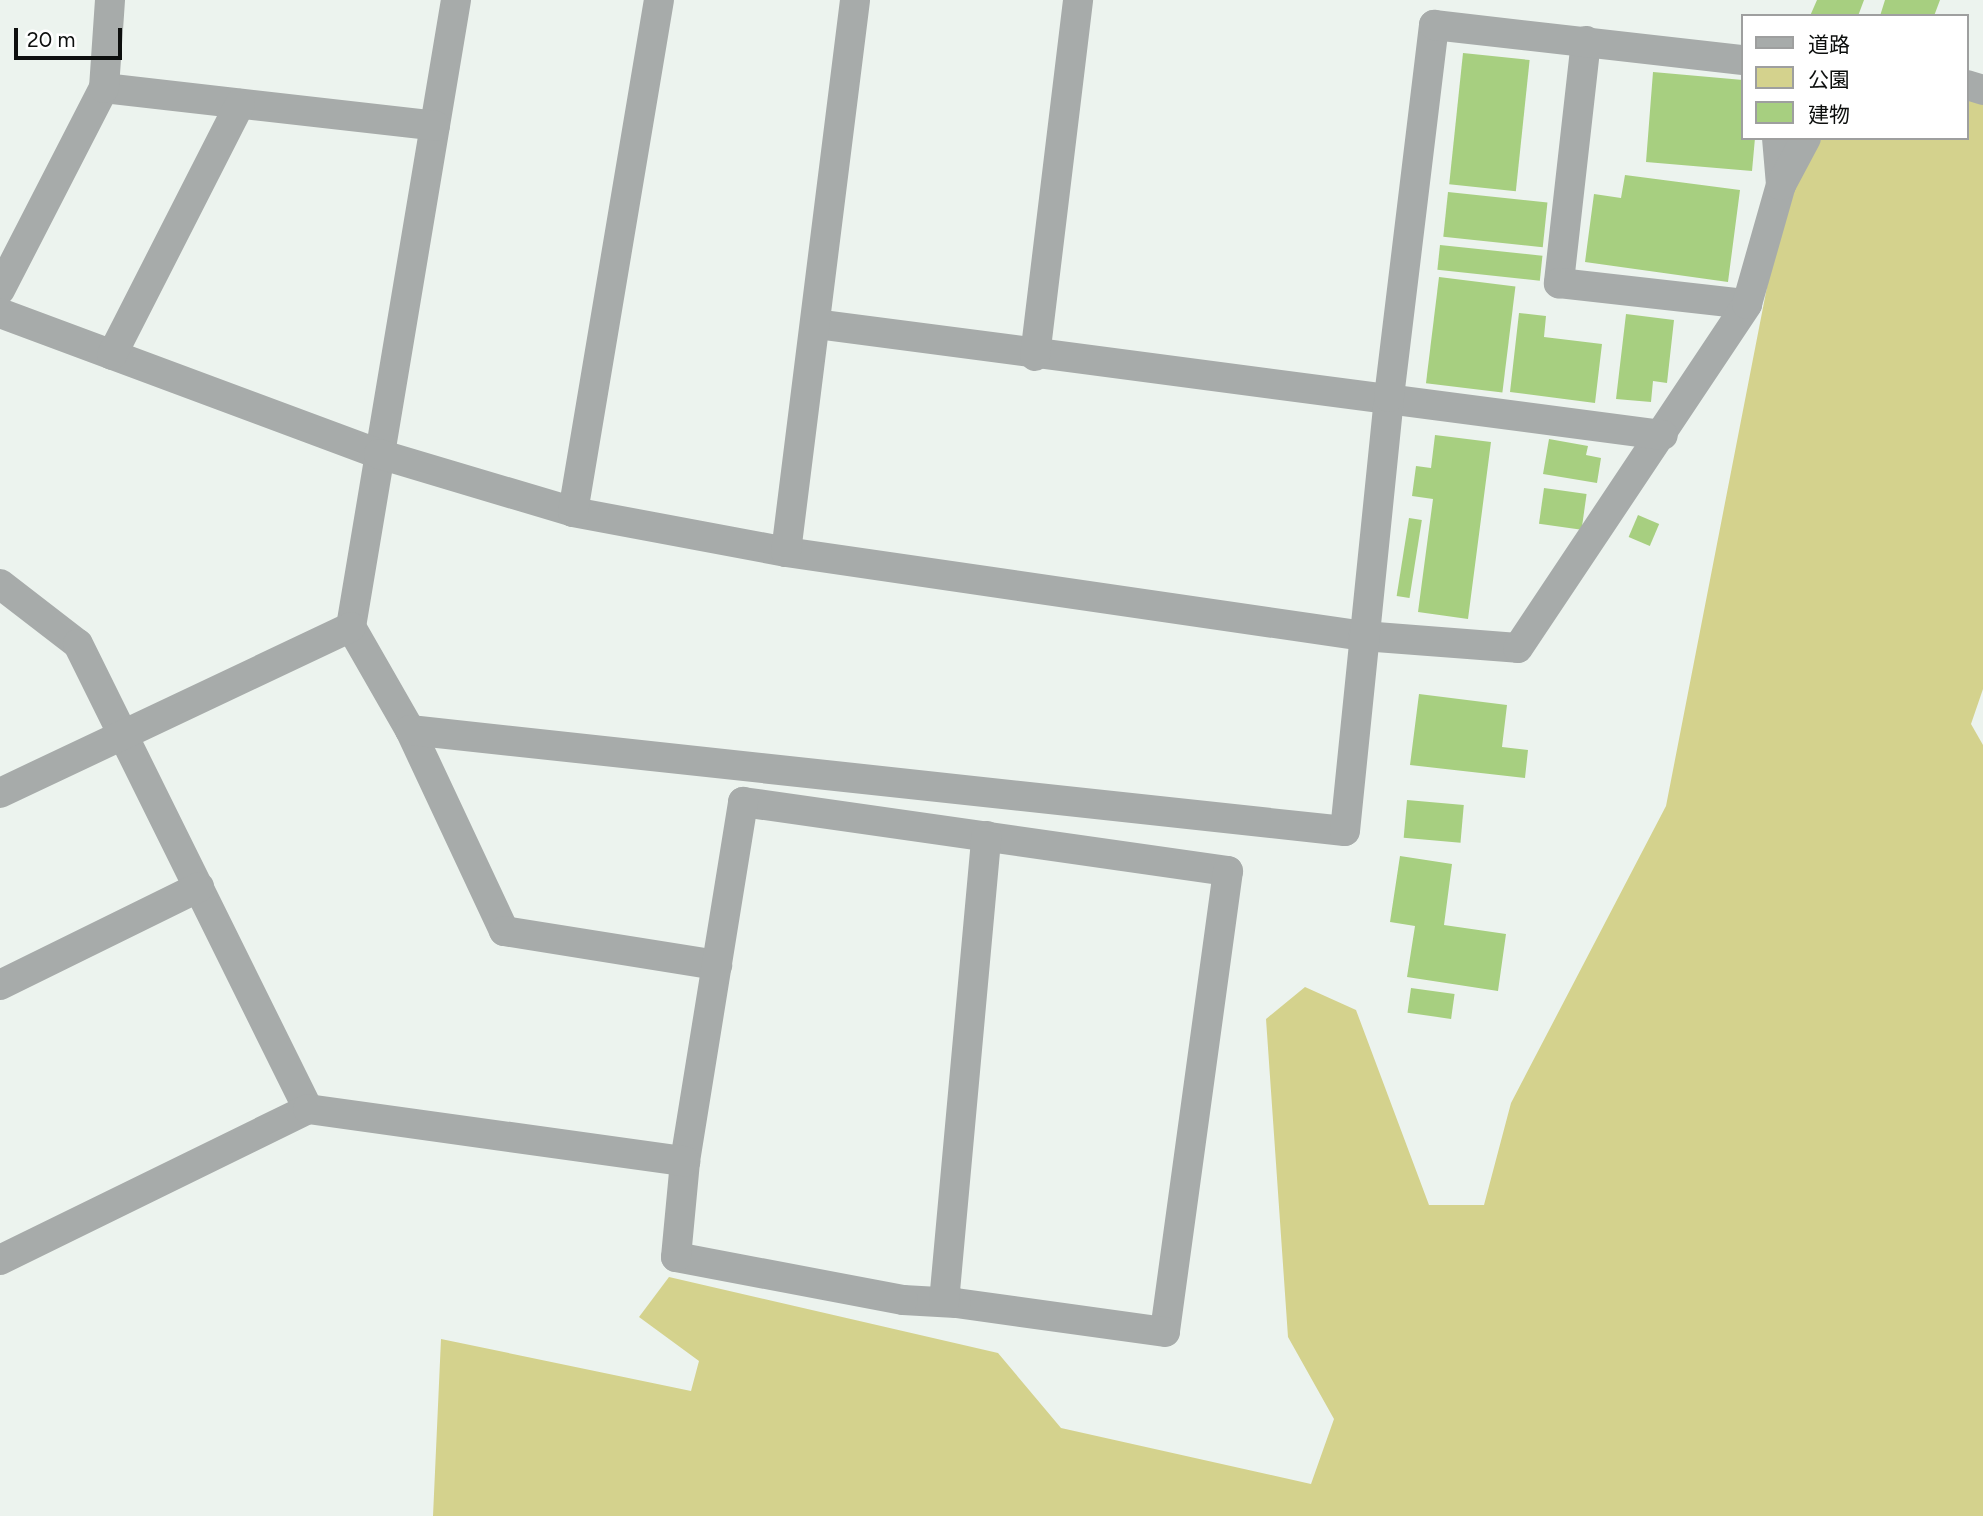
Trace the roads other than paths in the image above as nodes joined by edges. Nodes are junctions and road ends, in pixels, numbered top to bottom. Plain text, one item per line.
1 (110, 0) edge
2 (456, 0) edge
3 (659, 0) edge
4 (855, 0) edge
5 (1078, 0) edge
6 (1586, 41) junction
7 (1742, 60) edge
8 (104, 88) junction
9 (240, 104) junction
10 (435, 125) junction
11 (1777, 140) edge
12 (1805, 140) edge
13 (1781, 185) junction
14 (0, 290) edge
15 (1747, 304) junction
16 (0, 313) edge
17 (816, 324) junction
18 (112, 355) junction
19 (1035, 356) junction
20 (1389, 397) junction
21 (1663, 435) junction
22 (379, 454) junction
23 (573, 512) junction
24 (786, 552) junction
25 (7, 599) edge
26 (351, 627) junction
27 (1363, 636) junction
28 (410, 730) junction
29 (121, 734) junction
30 (0, 793) edge
31 (986, 836) junction
32 (199, 887) junction
33 (717, 965) junction
34 (0, 985) edge
35 (308, 1109) junction
36 (685, 1161) junction
37 (0, 1261) edge
38 (944, 1302) junction

1 - 8 street
2 - 10 street
3 - 23 street
4 - 17 street
5 - 19 street
6 - 7 street
6 - 15 street
6 - 20 street
8 - 9 street
8 - 14 street
9 - 10 street
9 - 18 street
10 - 22 street
11 - 13 street
12 - 13 street
13 - 15 street
15 - 21 street
16 - 18 street
17 - 19 street
17 - 24 street
18 - 22 street
19 - 20 street
20 - 21 street
20 - 27 street
21 - 27 street
22 - 23 street
22 - 26 street
23 - 24 street
24 - 27 street
25 - 29 street
26 - 28 street
26 - 29 street
27 - 28 street
28 - 33 street
29 - 30 street
29 - 32 street
31 - 33 street
31 - 38 street
31 - 38 street
32 - 34 street
32 - 35 street
33 - 36 street
35 - 36 street
35 - 37 street
36 - 38 street

